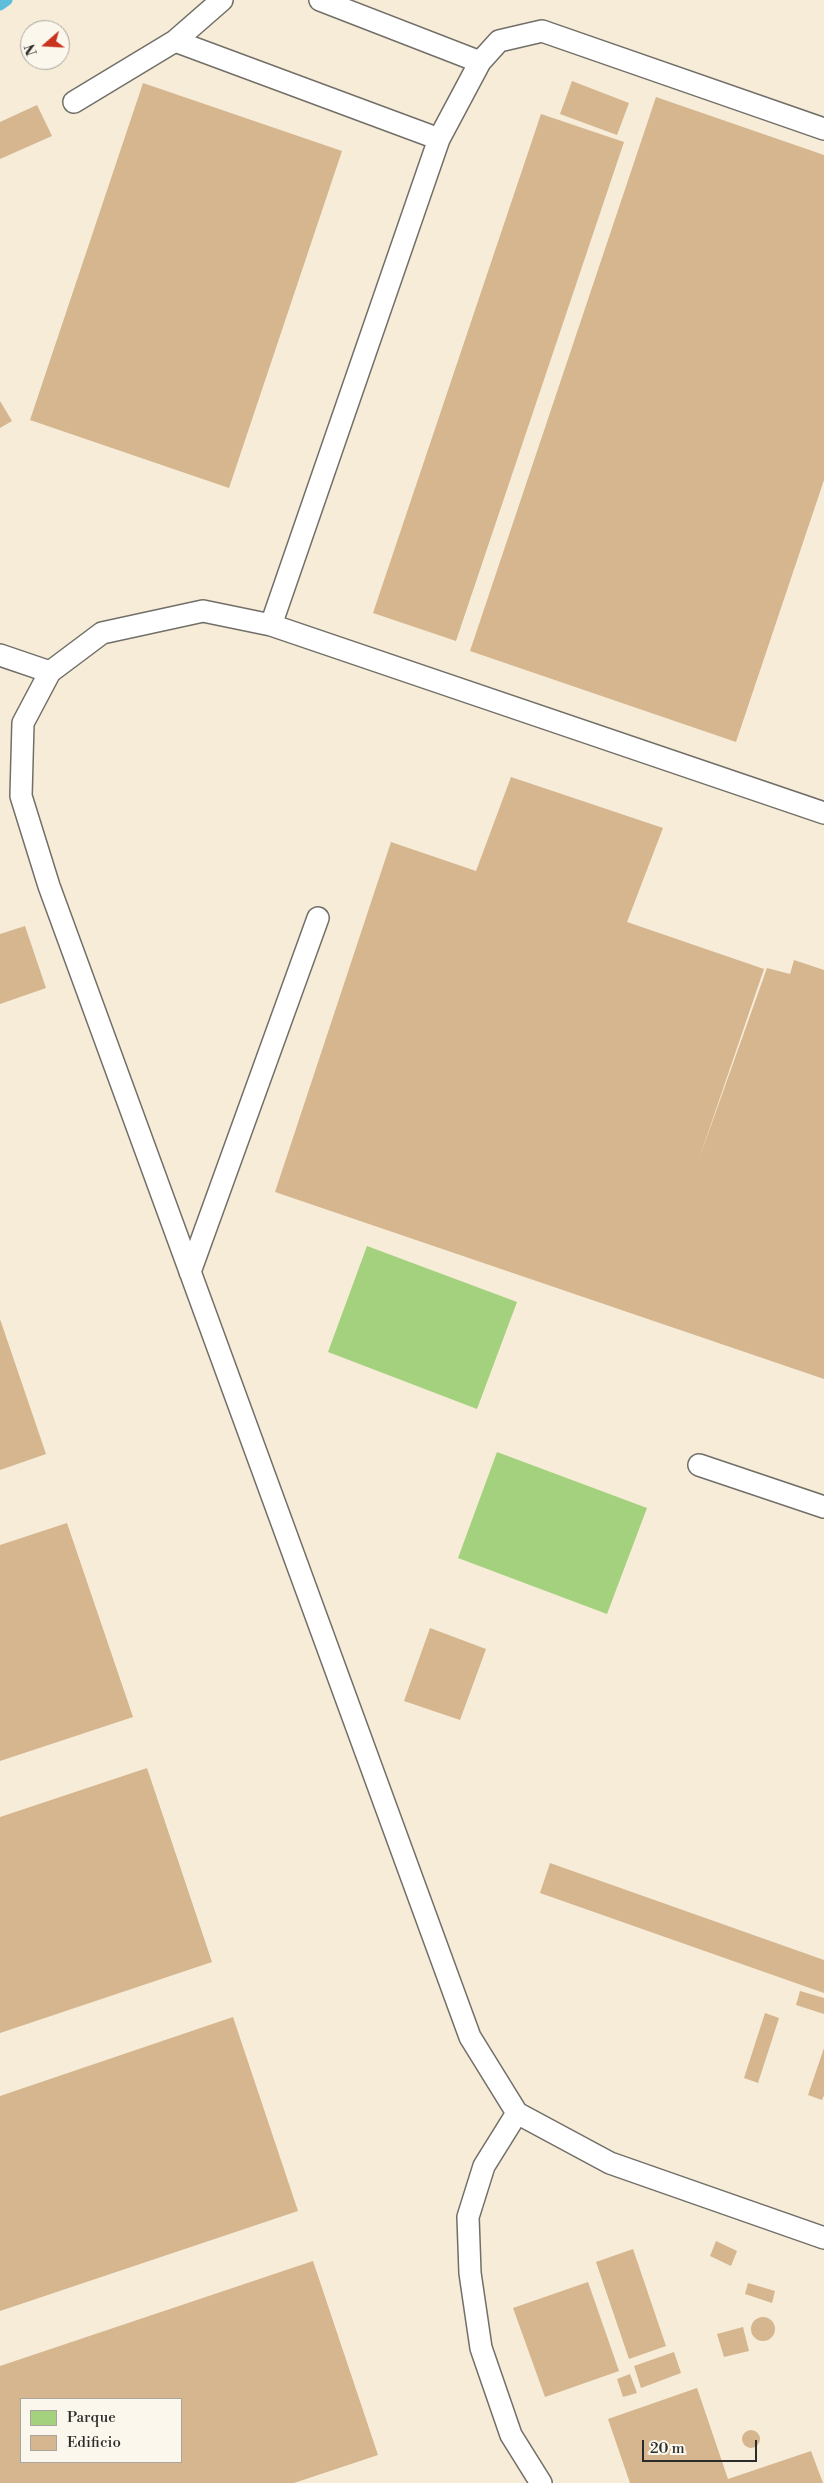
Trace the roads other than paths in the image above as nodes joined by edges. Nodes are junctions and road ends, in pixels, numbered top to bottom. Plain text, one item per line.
1 (222, 0) edge
2 (320, 0) edge
3 (175, 41) junction
4 (480, 62) junction
5 (74, 102) dead end
6 (824, 129) edge
7 (439, 140) junction
8 (271, 625) junction
9 (0, 655) edge
10 (50, 672) junction
11 (824, 813) edge
12 (318, 918) dead end
13 (190, 1272) junction
14 (699, 1465) dead end
15 (824, 1507) edge
16 (517, 2113) junction
17 (824, 2238) edge
18 (542, 2483) edge

1 - 3 lane
2 - 4 lane
3 - 5 lane
3 - 7 lane
4 - 6 lane
4 - 7 lane
7 - 8 lane
8 - 10 lane
8 - 11 lane
9 - 10 lane
10 - 13 lane
12 - 13 lane
13 - 16 lane
14 - 15 lane
16 - 17 lane
16 - 18 lane

